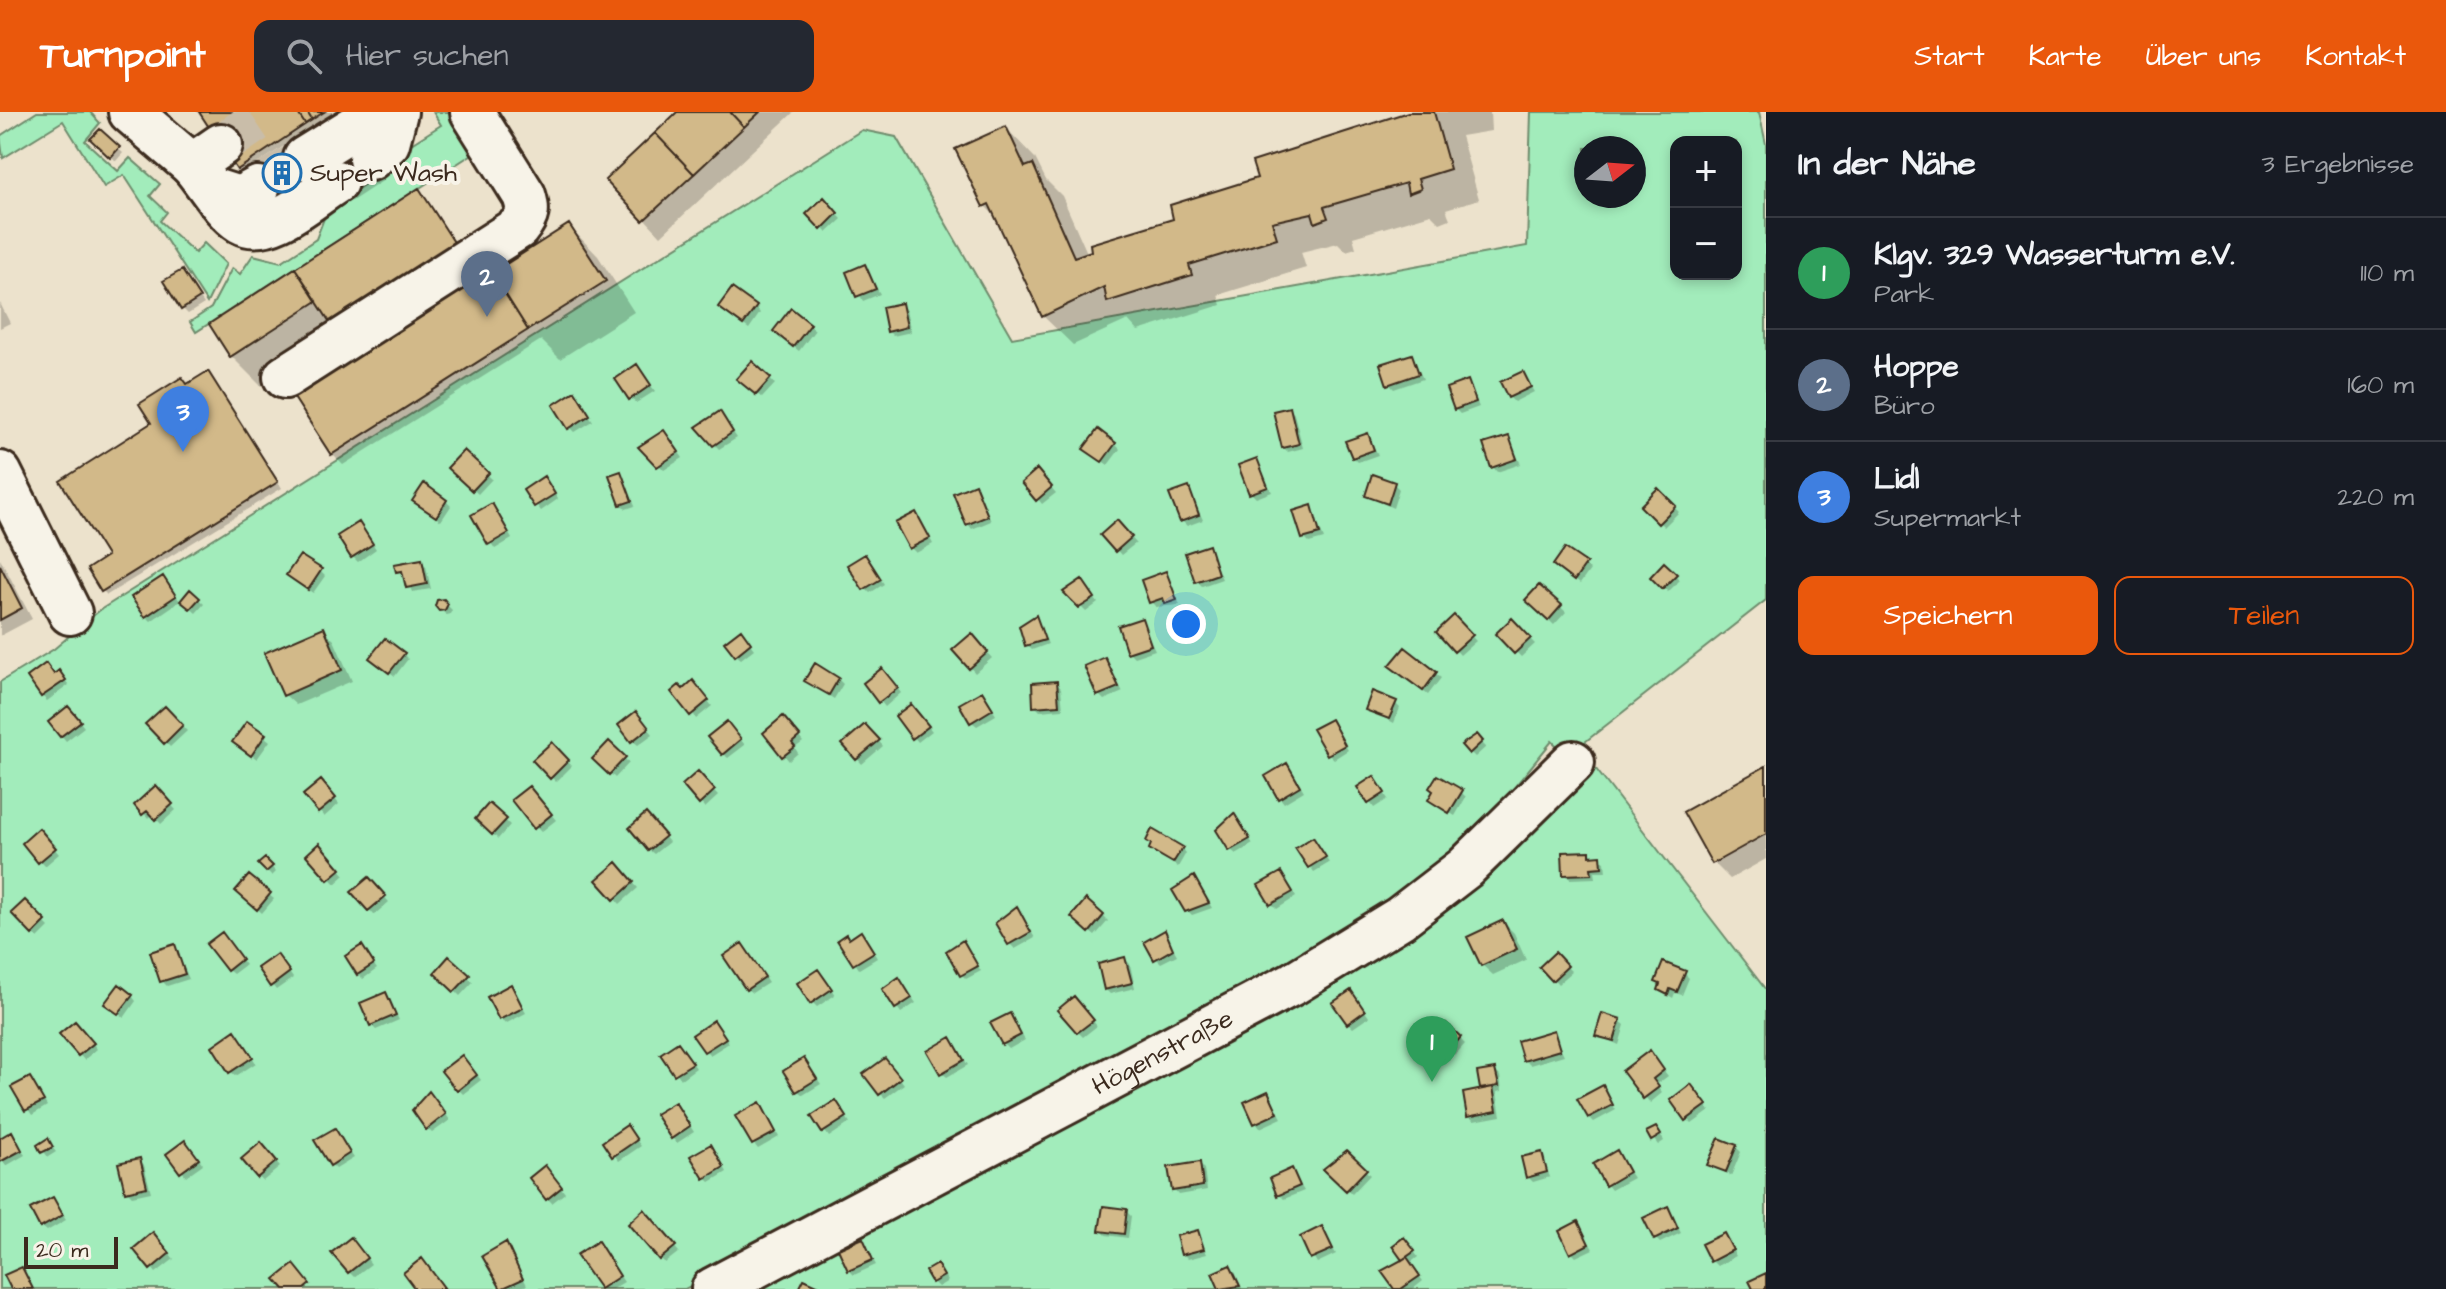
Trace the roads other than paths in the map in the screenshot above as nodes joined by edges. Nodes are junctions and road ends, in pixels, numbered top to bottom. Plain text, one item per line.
1 (372, 112) edge
2 (396, 112) edge
3 (472, 112) edge
4 (155, 118) edge
5 (370, 159) dead end
6 (209, 167) junction
7 (258, 188) tunnel mouth
8 (285, 377) dead end
9 (0, 473) edge
10 (70, 613) dead end
11 (1573, 762) dead end
12 (713, 1289) edge

1 - 6 lane
2 - 5 lane
3 - 8 lane
4 - 6 lane
6 - 7 lane
9 - 10 lane
11 - 12 lane, Högenstraße

